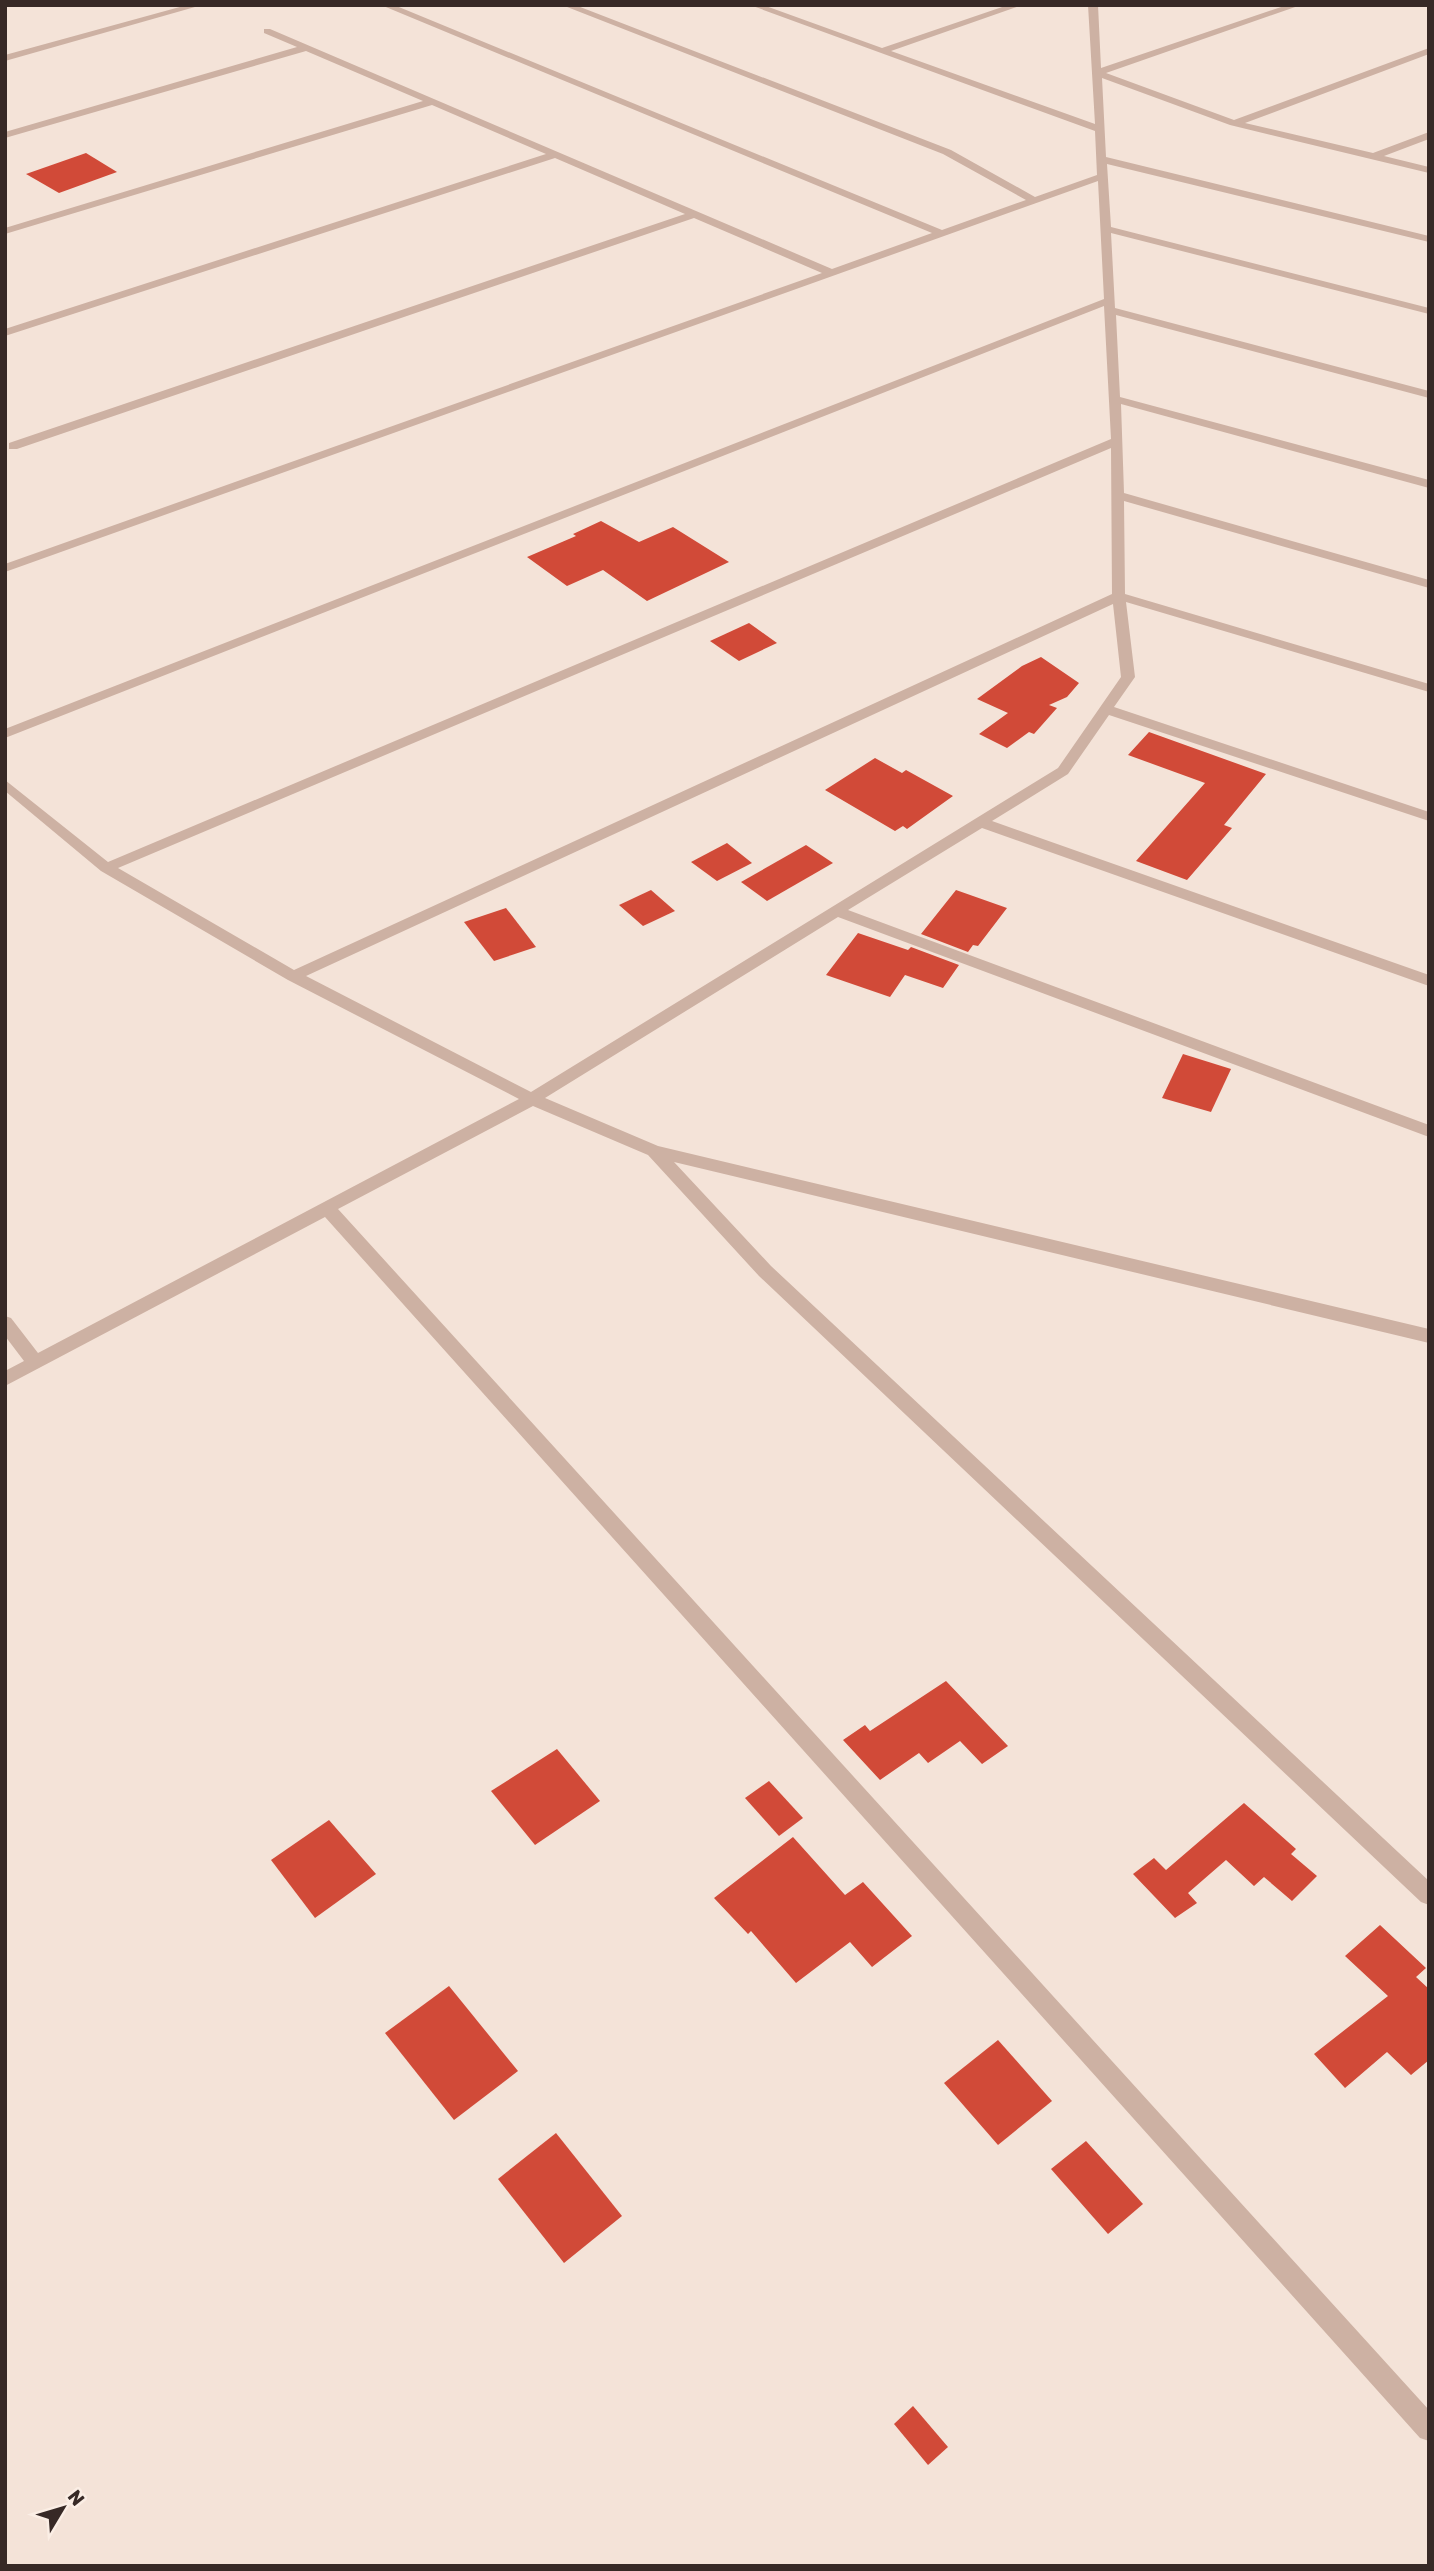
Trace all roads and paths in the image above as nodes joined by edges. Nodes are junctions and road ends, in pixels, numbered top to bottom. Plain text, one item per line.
1 (198, 5) edge
2 (386, 5) edge
3 (566, 5) edge
4 (754, 5) edge
5 (1018, 5) edge
6 (1093, 5) edge
7 (1297, 5) edge
8 (267, 31) dead end
9 (306, 48) junction
10 (882, 51) junction
11 (1429, 51) edge
12 (5, 58) edge
13 (1097, 73) junction
14 (432, 102) junction
15 (1234, 123) junction
16 (1098, 129) junction
17 (5, 135) edge
18 (1429, 135) edge
19 (555, 155) junction
20 (1373, 157) junction
21 (1101, 159) junction
22 (1429, 170) edge
23 (1103, 176) junction
24 (1035, 201) junction
25 (695, 214) junction
26 (1106, 229) junction
27 (5, 231) edge
28 (943, 234) junction
29 (1429, 239) edge
30 (832, 273) junction
31 (1110, 305) junction
32 (1429, 311) edge
33 (5, 333) edge
34 (1429, 395) edge
35 (1114, 399) junction
36 (1116, 441) junction
37 (13, 446) dead end
38 (1429, 484) edge
39 (1117, 495) junction
40 (5, 568) edge
41 (1429, 583) edge
42 (1119, 596) junction
43 (1429, 688) edge
44 (1106, 709) junction
45 (5, 734) edge
46 (5, 784) edge
47 (1429, 817) edge
48 (981, 822) junction
49 (106, 868) junction
50 (836, 911) junction
51 (293, 976) junction
52 (1429, 981) edge
53 (532, 1099) junction
54 (1429, 1131) edge
55 (654, 1151) junction
56 (326, 1207) junction
57 (5, 1323) edge
58 (1429, 1336) edge
59 (34, 1361) junction
60 (5, 1379) edge
61 (1429, 1895) edge
62 (1429, 2428) edge

1 - 12 street
2 - 28 street
3 - 24 street
4 - 10 street
5 - 10 street
6 - 13 street
7 - 13 street
8 - 9 street
9 - 14 street
9 - 17 street
10 - 16 street
11 - 15 street
13 - 15 street
13 - 16 street
14 - 19 street
14 - 27 street
15 - 20 street
16 - 21 street
18 - 20 street
19 - 25 street
19 - 33 street
20 - 22 street
21 - 23 street
21 - 29 street
23 - 24 street
23 - 26 street
24 - 28 street
25 - 30 street
25 - 37 street
26 - 31 street
26 - 32 street
28 - 30 street
30 - 40 street
31 - 34 street
31 - 35 street
31 - 45 street
35 - 36 street
35 - 38 street
36 - 39 street
36 - 49 street
39 - 41 street
39 - 42 street
42 - 43 street
42 - 44 street
42 - 51 street
44 - 47 street
44 - 48 street
46 - 49 street
48 - 50 street
48 - 52 street
49 - 51 street
50 - 53 street
50 - 54 street
51 - 53 street
53 - 55 street
53 - 56 street
55 - 58 street
55 - 61 street
56 - 59 street
56 - 62 street
57 - 59 street
59 - 60 street

